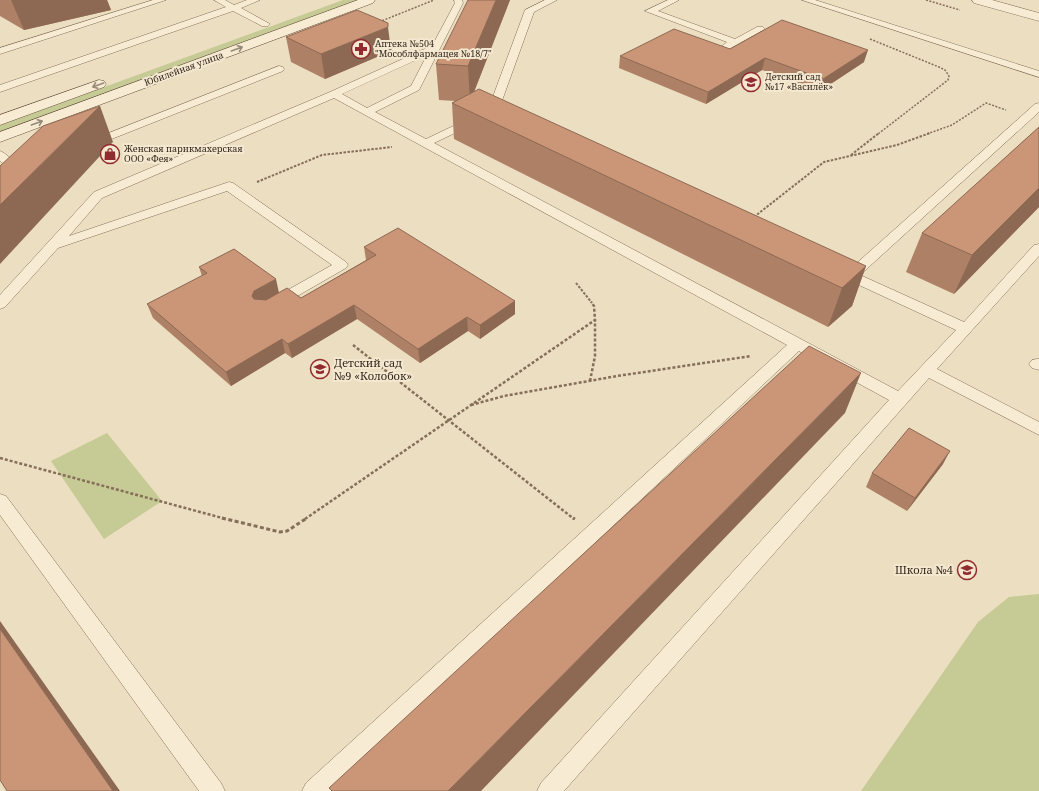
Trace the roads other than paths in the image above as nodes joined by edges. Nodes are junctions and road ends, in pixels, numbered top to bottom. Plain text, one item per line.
1 (162, 0) edge
2 (218, 0) edge
3 (256, 0) edge
4 (332, 0) edge
5 (369, 0) edge
6 (458, 0) edge
7 (553, 0) edge
8 (675, 0) edge
9 (806, 0) edge
10 (978, 0) edge
11 (144, 2) edge
12 (234, 8) junction
13 (1039, 17) edge
14 (265, 24) junction
15 (760, 29) dead end
16 (245, 31) dead end
17 (0, 39) edge
18 (735, 42) junction
19 (435, 48) junction
20 (396, 49) dead end
21 (5, 50) edge
22 (720, 50) edge
23 (415, 57) junction
24 (280, 69) dead end
25 (1039, 74) edge
26 (113, 79) dead end
27 (0, 89) edge
28 (334, 94) junction
29 (1039, 106) edge
30 (493, 110) junction
31 (367, 112) junction
32 (0, 120) edge
33 (514, 120) edge
34 (0, 137) edge
35 (426, 143) junction
36 (79, 148) edge
37 (0, 155) edge
38 (10, 181) edge
39 (52, 246) junction
40 (1039, 248) edge
41 (837, 269) edge
42 (852, 276) junction
43 (0, 304) edge
44 (264, 309) edge
45 (966, 329) junction
46 (797, 344) junction
47 (928, 371) junction
48 (900, 400) junction
49 (1039, 429) edge
50 (0, 501) edge
51 (213, 791) edge
52 (314, 791) edge
53 (549, 791) edge

1 - 11 lane
2 - 12 lane
3 - 12 lane
4 - 14 main road
34 -> 5 main road, Юбилейная улица
6 - 19 lane
7 - 30 lane
8 - 18 lane
9 - 25 lane
10 - 13 main road
11 - 21 lane
12 - 14 lane
12 - 27 lane
14 - 16 main road
15 - 18 lane
17 - 21 lane
18 - 22 lane
19 - 23 lane
19 - 31 lane
20 - 23 lane
23 - 28 lane
24 - 36 lane
26 -> 32 main road
28 - 31 lane
28 - 39 lane
29 - 42 lane
30 - 33 lane
30 - 35 lane
31 - 35 lane
35 - 46 lane
37 - 38 lane
39 - 43 lane
39 - 44 lane
40 - 45 lane
41 - 42 lane
42 - 45 lane
45 - 47 lane
46 - 48 lane
46 - 52 lane
47 - 48 lane
47 - 49 lane
48 - 53 lane
50 - 51 lane

